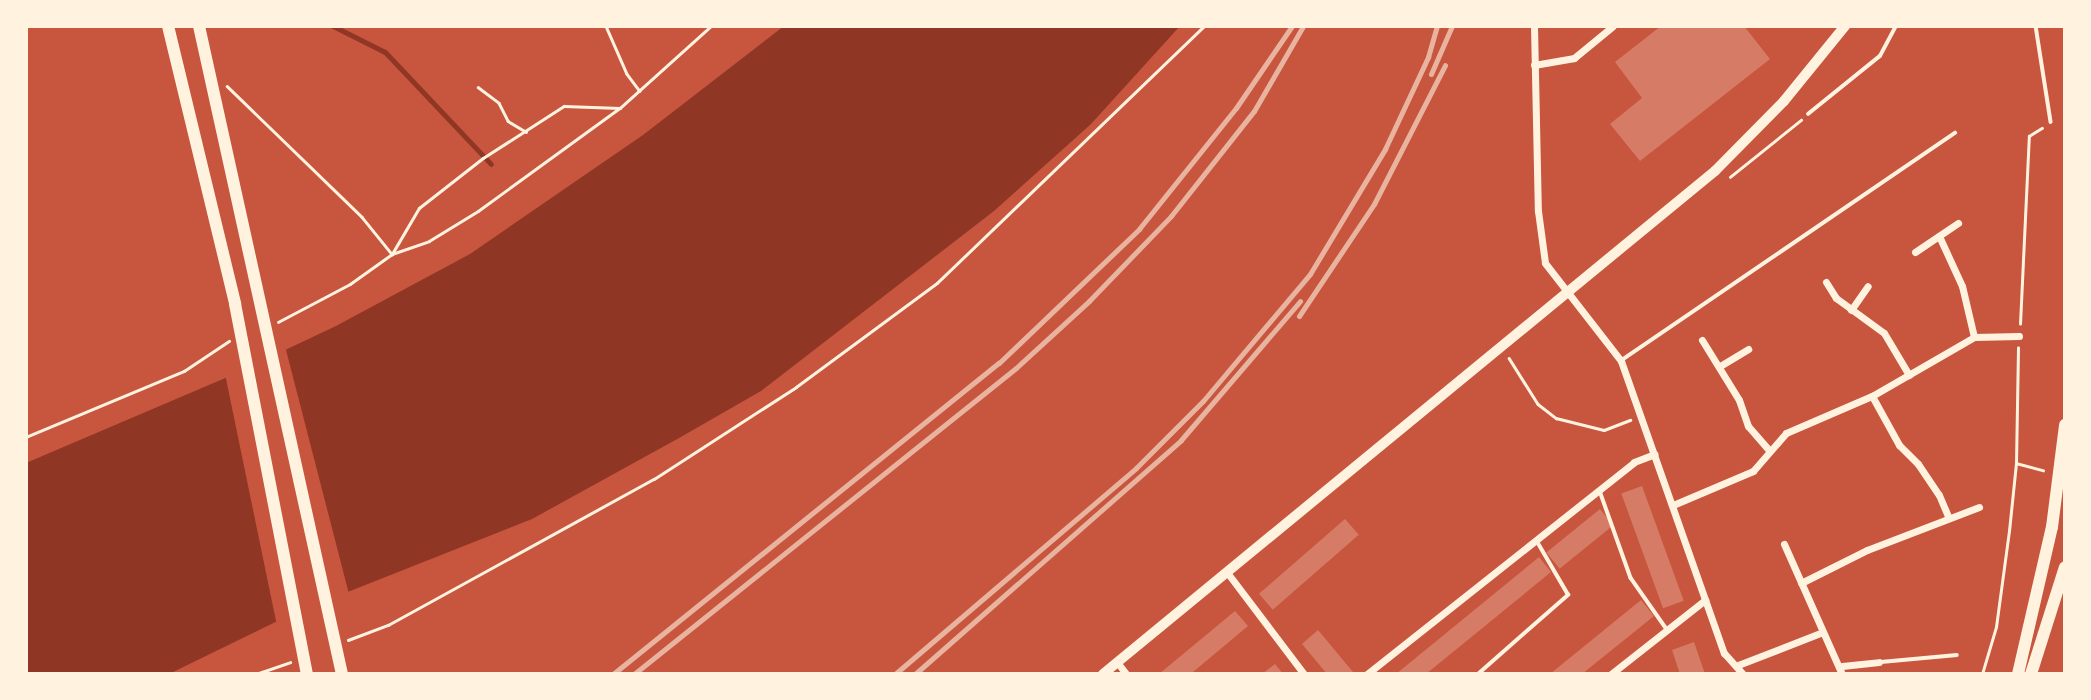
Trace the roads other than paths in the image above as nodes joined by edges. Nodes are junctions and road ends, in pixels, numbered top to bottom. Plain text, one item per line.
1 (168, 26) edge
2 (199, 26) edge
3 (1534, 26) edge
4 (1613, 26) edge
5 (1845, 26) edge
6 (1895, 26) edge
7 (2036, 26) edge
8 (1534, 65) junction
9 (1808, 114) dead end
10 (2051, 122) road end
11 (1955, 133) dead end
12 (1958, 223) dead end
13 (1939, 236) junction
14 (1915, 252) dead end
15 (1826, 282) dead end
16 (1868, 286) dead end
17 (1567, 291) junction
18 (1851, 310) junction
19 (2019, 336) road end
20 (1974, 337) junction
21 (1702, 340) dead end
22 (1748, 349) dead end
23 (1620, 361) junction
24 (1720, 366) junction
25 (1909, 375) junction
26 (1872, 396) junction
27 (2065, 425) edge
28 (1768, 449) junction
29 (1655, 454) junction
30 (1599, 489) junction
31 (1673, 505) junction
32 (1979, 508) dead end
33 (1948, 516) junction
34 (1535, 540) junction
35 (1784, 544) dead end
36 (2065, 567) edge
37 (1226, 571) junction
38 (1801, 583) junction
39 (1705, 600) junction
40 (1668, 629) junction
41 (1823, 632) junction
42 (1957, 655) dead end
43 (1117, 662) junction
44 (1879, 662) joint
45 (1738, 665) junction
46 (1842, 670) edge
47 (307, 674) edge
48 (342, 674) edge
49 (1103, 674) edge
50 (1126, 674) edge
51 (1304, 674) edge
52 (1367, 674) edge
53 (1478, 674) edge
54 (1611, 674) edge
55 (1743, 674) edge
56 (2018, 674) edge
57 (2031, 674) edge

1 - 47 highway
2 - 48 highway
3 - 8 street
4 - 8 street
5 - 17 main road
6 - 9 lane
7 - 10 lane
8 - 17 street
11 - 23 lane
12 - 13 street
13 - 14 street
13 - 20 street
15 - 18 street
16 - 18 street
17 - 23 street
17 - 37 main road
18 - 25 street
19 - 20 street
20 - 25 street
21 - 24 street
22 - 24 street
23 - 29 street
24 - 28 street
25 - 26 street
26 - 28 street
26 - 33 street
27 - 56 highway
28 - 31 street
29 - 30 street
29 - 31 street
30 - 34 street
30 - 40 lane
31 - 39 street
32 - 33 street
33 - 38 street
34 - 52 street
34 - 53 lane
35 - 38 street
36 - 57 highway
37 - 43 main road
37 - 51 street
38 - 41 street
39 - 40 street
39 - 45 street
40 - 54 street
41 - 45 street
41 - 46 street
42 - 44 lane
43 - 49 main road
43 - 50 street
44 - 46 street
45 - 55 street

